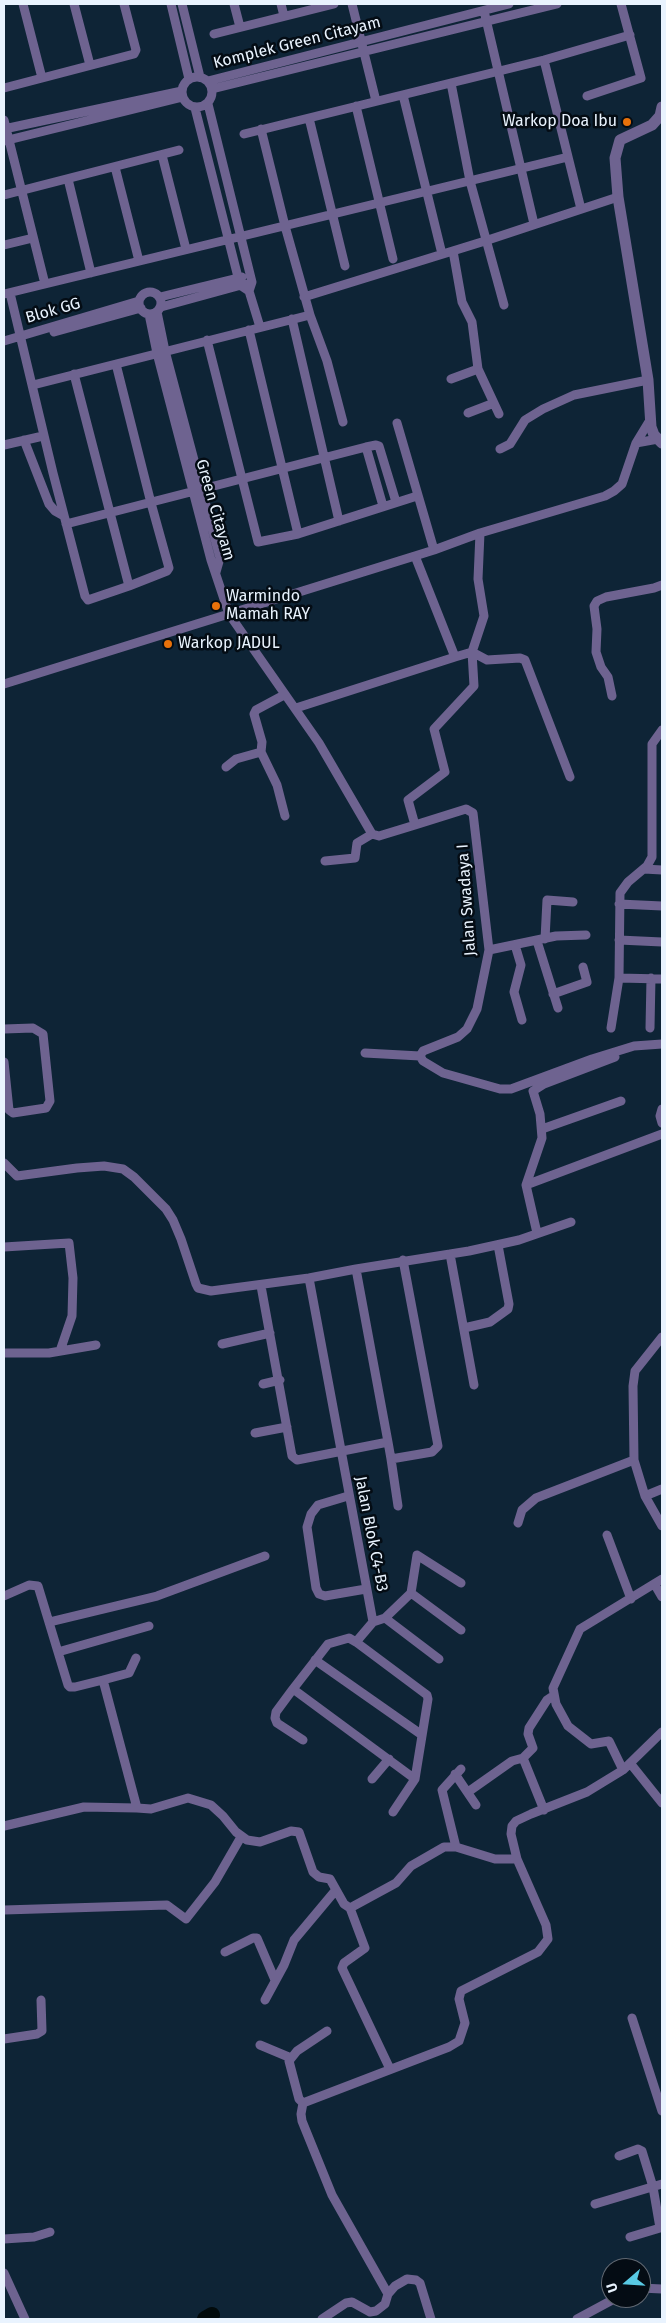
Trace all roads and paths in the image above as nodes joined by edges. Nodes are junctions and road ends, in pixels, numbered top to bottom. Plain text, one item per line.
1 (23, 4) edge
2 (74, 4) edge
3 (124, 4) edge
4 (171, 4) edge
5 (182, 4) edge
6 (234, 4) edge
7 (281, 4) edge
8 (330, 4) edge
9 (352, 4) edge
10 (509, 4) edge
11 (557, 4) edge
12 (622, 4) edge
13 (483, 7) edge
14 (284, 16) junction
15 (486, 20) junction
16 (240, 28) junction
17 (214, 34) dead end
18 (630, 35) junction
19 (362, 47) junction
20 (544, 60) junction
21 (90, 65) junction
22 (497, 72) junction
23 (42, 78) junction
24 (189, 80) junction
25 (207, 82) junction
26 (451, 83) junction
27 (4, 88) edge
28 (182, 94) junction
29 (403, 95) junction
30 (587, 96) dead end
31 (376, 101) junction
32 (208, 104) junction
33 (356, 106) junction
34 (195, 108) junction
35 (661, 114) edge
36 (309, 118) junction
37 (4, 126) edge
38 (261, 129) junction
39 (244, 134) dead end
40 (6, 141) edge
41 (179, 150) dead end
42 (162, 155) junction
43 (568, 157) junction
44 (115, 167) junction
45 (521, 169) junction
46 (68, 179) junction
47 (470, 181) junction
48 (22, 191) junction
49 (426, 192) junction
50 (4, 195) edge
51 (618, 197) junction
52 (379, 203) junction
53 (581, 209) junction
54 (332, 214) junction
55 (534, 224) junction
56 (284, 226) junction
57 (242, 236) junction
58 (33, 238) junction
59 (228, 239) junction
60 (485, 242) junction
61 (4, 246) edge
62 (186, 249) junction
63 (453, 251) junction
64 (442, 254) junction
65 (393, 259) dead end
66 (139, 261) junction
67 (345, 266) dead end
68 (91, 273) junction
69 (251, 278) junction
70 (240, 281) junction
71 (45, 284) junction
72 (249, 291) junction
73 (7, 294) edge
74 (304, 297) junction
75 (140, 305) junction
76 (504, 305) dead end
77 (157, 307) junction
78 (310, 315) junction
79 (292, 319) junction
80 (260, 327) junction
81 (248, 330) junction
82 (19, 338) junction
83 (208, 340) junction
84 (4, 341) edge
85 (161, 352) junction
86 (116, 364) junction
87 (478, 368) junction
88 (74, 374) junction
89 (451, 379) dead end
90 (648, 380) junction
91 (33, 385) junction
92 (494, 403) junction
93 (468, 413) dead end
94 (499, 414) dead end
95 (650, 420) junction
96 (343, 422) dead end
97 (397, 423) dead end
98 (43, 436) junction
99 (24, 440) junction
100 (660, 441) edge
101 (636, 443) junction
102 (4, 445) edge
103 (366, 447) junction
104 (500, 449) dead end
105 (324, 459) junction
106 (282, 469) junction
107 (241, 480) junction
108 (198, 490) junction
109 (417, 496) junction
110 (396, 502) junction
111 (150, 503) junction
112 (383, 506) junction
113 (110, 513) junction
114 (65, 520) junction
115 (339, 521) junction
116 (480, 533) junction
117 (298, 534) junction
118 (434, 550) junction
119 (415, 556) junction
120 (662, 585) edge
121 (129, 586) junction
122 (229, 614) junction
123 (477, 655) junction
124 (455, 657) junction
125 (4, 684) edge
126 (284, 695) junction
127 (612, 696) dead end
128 (296, 708) junction
129 (662, 730) edge
130 (261, 752) junction
131 (226, 767) dead end
132 (570, 777) dead end
133 (285, 816) dead end
134 (416, 825) junction
135 (372, 834) junction
136 (325, 862) dead end
137 (644, 869) junction
138 (662, 870) edge
139 (573, 902) dead end
140 (619, 904) junction
141 (662, 906) edge
142 (586, 935) dead end
143 (541, 940) junction
144 (619, 940) junction
145 (662, 942) edge
146 (515, 945) junction
147 (489, 950) junction
148 (583, 967) dead end
149 (619, 978) junction
150 (651, 978) junction
151 (662, 979) edge
152 (553, 994) junction
153 (558, 1008) dead end
154 (522, 1020) dead end
155 (612, 1028) dead end
156 (650, 1028) dead end
157 (4, 1029) edge
158 (662, 1044) edge
159 (634, 1046) junction
160 (365, 1053) dead end
161 (420, 1056) junction
162 (4, 1062) edge
163 (621, 1101) dead end
164 (662, 1109) edge
165 (662, 1123) edge
166 (542, 1129) junction
167 (662, 1134) edge
168 (4, 1164) edge
169 (526, 1185) junction
170 (571, 1222) dead end
171 (534, 1235) junction
172 (498, 1245) junction
173 (4, 1247) edge
174 (450, 1254) junction
175 (403, 1260) junction
176 (356, 1268) junction
177 (309, 1278) junction
178 (261, 1286) junction
179 (464, 1328) junction
180 (270, 1333) junction
181 (662, 1338) edge
182 (96, 1344) dead end
183 (222, 1344) dead end
184 (60, 1351) junction
185 (4, 1353) edge
186 (280, 1380) junction
187 (263, 1384) dead end
188 (474, 1385) dead end
189 (287, 1428) junction
190 (255, 1433) dead end
191 (388, 1442) junction
192 (342, 1451) junction
193 (392, 1459) junction
194 (634, 1460) junction
195 (662, 1489) edge
196 (348, 1496) junction
197 (645, 1496) junction
198 (398, 1506) dead end
199 (518, 1523) dead end
200 (662, 1526) edge
201 (606, 1535) dead end
202 (265, 1556) dead end
203 (658, 1582) edge
204 (460, 1583) dead end
205 (366, 1589) junction
206 (411, 1593) junction
207 (4, 1596) edge
208 (662, 1597) edge
209 (631, 1599) junction
210 (385, 1618) junction
211 (49, 1622) junction
212 (373, 1622) junction
213 (148, 1626) dead end
214 (460, 1630) dead end
215 (356, 1642) junction
216 (58, 1652) junction
217 (136, 1658) dead end
218 (439, 1659) dead end
219 (315, 1660) junction
220 (103, 1680) junction
221 (293, 1689) junction
222 (553, 1696) junction
223 (662, 1732) edge
224 (422, 1735) junction
225 (303, 1740) dead end
226 (523, 1758) junction
227 (389, 1759) junction
228 (630, 1763) junction
229 (623, 1770) junction
230 (372, 1779) dead end
231 (415, 1779) junction
232 (468, 1792) junction
233 (662, 1802) edge
234 (476, 1805) dead end
235 (137, 1808) junction
236 (544, 1810) junction
237 (393, 1812) dead end
238 (4, 1826) edge
239 (242, 1837) junction
240 (456, 1847) junction
241 (517, 1858) junction
242 (336, 1890) junction
243 (350, 1908) junction
244 (4, 1910) edge
245 (224, 1952) dead end
246 (275, 1980) junction
247 (41, 2000) dead end
248 (265, 2000) dead end
249 (632, 2018) dead end
250 (327, 2031) dead end
251 (4, 2039) edge
252 (260, 2045) dead end
253 (291, 2058) junction
254 (390, 2069) junction
255 (303, 2103) junction
256 (662, 2111) edge
257 (619, 2156) dead end
258 (662, 2184) edge
259 (653, 2187) junction
260 (595, 2204) dead end
261 (50, 2232) dead end
262 (661, 2233) edge
263 (630, 2237) dead end
264 (4, 2239) edge
265 (4, 2273) edge
266 (388, 2294) junction
267 (601, 2306) edge
268 (25, 2319) edge
269 (322, 2319) edge
270 (431, 2319) edge
271 (578, 2319) edge

1 - 23 street
2 - 21 street
3 - 21 street
4 - 24 street
5 - 25 street
6 - 16 street
7 - 14 street
8 - 14 street
9 - 19 street
10 - 13 street, Komplek Green Citayam
11 - 15 street
12 - 18 street
13 - 15 street
13 - 19 street, Komplek Green Citayam
14 - 16 street
15 - 19 street
15 - 22 street
16 - 17 street
18 - 20 street
18 - 30 street
19 - 25 street, Komplek Green Citayam
19 - 31 street
20 - 22 street
20 - 43 street
21 - 23 street
22 - 26 street
22 - 45 street
23 - 27 street
24 - 25 street
24 - 28 street
25 - 32 street
26 - 29 street
26 - 47 street
28 - 34 street
28 - 37 street
28 - 40 street
29 - 31 street
29 - 49 street
31 - 33 street
32 - 34 street
32 - 57 street
33 - 36 street
33 - 52 street
34 - 59 street
35 - 51 street
36 - 38 street
36 - 54 street
37 - 40 street
38 - 39 street
38 - 56 street
40 - 48 street
41 - 42 street
42 - 44 street
42 - 62 street
43 - 45 street
43 - 53 street
44 - 46 street
44 - 66 street
45 - 47 street
45 - 55 street
46 - 48 street
46 - 68 street
47 - 49 street
47 - 60 street
48 - 50 street
48 - 58 street
49 - 52 street
49 - 64 street
51 - 53 street
51 - 90 street
52 - 54 street
52 - 65 street
53 - 55 street
54 - 56 street
54 - 67 street
55 - 60 street
56 - 57 street
56 - 74 street
57 - 59 street
57 - 69 street
58 - 61 street
58 - 71 street
59 - 62 street
59 - 70 street
60 - 63 street
60 - 76 street
62 - 66 street
63 - 64 street
63 - 87 street
64 - 74 street
66 - 68 street
68 - 71 street
69 - 70 street
69 - 72 street
70 - 72 street
70 - 77 street
71 - 73 street
72 - 80 street
73 - 82 street
74 - 78 street
75 - 77 street
75 - 77 street, Blok GG
75 - 82 street, Blok GG
77 - 85 street, Green Citayam
78 - 79 street
78 - 96 street
79 - 80 street
79 - 105 street
80 - 81 street
81 - 83 street
81 - 106 street
82 - 84 street, Blok GG
82 - 91 street
83 - 85 street
83 - 107 street
85 - 86 street
85 - 108 street, Green Citayam
86 - 88 street
86 - 111 street
87 - 89 street
87 - 92 street
88 - 91 street
88 - 113 street
90 - 95 street
90 - 104 street
91 - 98 street
92 - 93 street
92 - 94 street
95 - 100 street
95 - 101 street
97 - 109 street
98 - 99 street
98 - 114 street
99 - 102 street
99 - 114 street
100 - 101 street
101 - 116 street
103 - 105 street
103 - 110 street
103 - 112 street
105 - 106 street
105 - 115 street
106 - 107 street
106 - 117 street
107 - 108 street
107 - 117 street
108 - 111 street
108 - 122 street, Green Citayam
109 - 110 street
109 - 118 street
110 - 112 street
111 - 113 street
111 - 121 street
112 - 115 street
113 - 114 street
113 - 121 street
114 - 121 street
115 - 117 street
116 - 118 street
116 - 123 street
118 - 119 street
119 - 122 street
119 - 124 street
120 - 127 street
122 - 125 street
122 - 126 street
123 - 124 street
123 - 132 street
123 - 134 street
124 - 128 street
126 - 128 street
126 - 130 street
128 - 135 street
129 - 137 street
130 - 131 street
130 - 133 street
134 - 135 street
134 - 147 street, Jalan Swadaya I
135 - 136 street
137 - 138 street
137 - 140 street
139 - 143 street
140 - 141 street
140 - 144 street
142 - 143 street
143 - 146 street
143 - 152 street
144 - 145 street
144 - 149 street
146 - 147 street
146 - 154 street
147 - 161 street, Jalan Swadaya I
148 - 152 street
149 - 150 street
149 - 155 street
150 - 151 street
150 - 156 street
152 - 153 street
157 - 162 street
158 - 159 street
159 - 161 street
159 - 166 street
160 - 161 street
163 - 166 street
164 - 165 street
166 - 169 street
167 - 169 street
168 - 178 street
169 - 171 street
170 - 171 street
171 - 172 street
172 - 174 street
172 - 179 street
173 - 184 street
174 - 175 street
174 - 179 street
175 - 176 street
175 - 193 street
176 - 177 street
176 - 191 street
177 - 178 street
177 - 192 street, Jalan Blok C4-B3
178 - 180 street
179 - 188 street
180 - 183 street
180 - 186 street
181 - 194 street
182 - 184 street
184 - 185 street
186 - 187 street
186 - 189 street
189 - 190 street
189 - 192 street
191 - 192 street
191 - 193 street
192 - 196 street, Jalan Blok C4-B3
193 - 198 street
194 - 197 street
194 - 199 street
195 - 197 street
196 - 205 street, Jalan Blok C4-B3
196 - 205 street
197 - 200 street
201 - 209 street
202 - 211 street
203 - 208 street
203 - 209 street
204 - 206 street
205 - 212 street, Jalan Blok C4-B3
206 - 210 street
206 - 214 street
207 - 211 street
209 - 222 street
210 - 212 street
210 - 218 street
211 - 216 street
212 - 215 street
213 - 216 street
215 - 219 street
215 - 224 street
216 - 220 street
217 - 220 street
219 - 221 street
219 - 224 street
220 - 235 street
221 - 225 street
221 - 227 street
222 - 226 street
222 - 229 street
223 - 228 street
224 - 231 street
226 - 232 street
226 - 236 street
227 - 230 street
227 - 231 street
228 - 229 street
228 - 233 street
229 - 236 street
231 - 237 street
232 - 234 street
232 - 240 street
235 - 238 street
235 - 239 street
236 - 241 street
239 - 242 street
239 - 244 street
240 - 241 street
240 - 243 street
241 - 254 street
242 - 243 street
242 - 246 street
243 - 254 street
245 - 246 street
246 - 248 street
247 - 251 street
249 - 256 street
250 - 253 street
252 - 253 street
253 - 255 street
254 - 255 street
255 - 266 street
257 - 259 street
258 - 259 street
259 - 260 street
259 - 262 street
261 - 264 street
262 - 263 street
265 - 268 street
266 - 269 street
266 - 270 street
267 - 271 street

